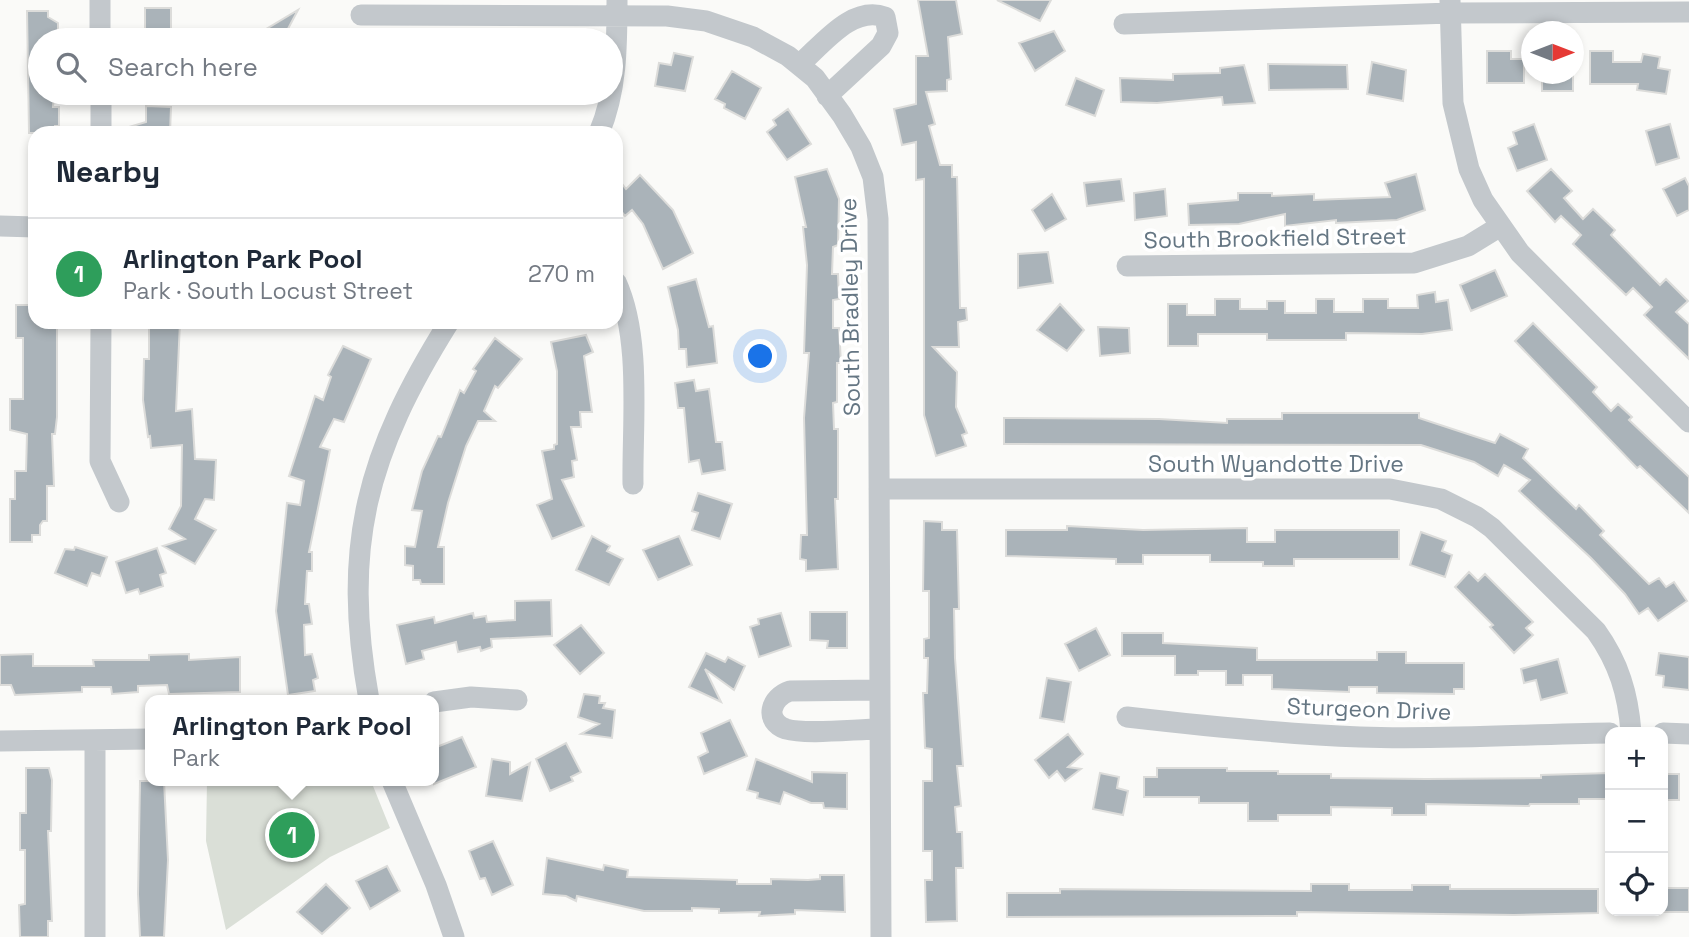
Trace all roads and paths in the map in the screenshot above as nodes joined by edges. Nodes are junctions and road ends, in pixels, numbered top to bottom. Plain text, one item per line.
1 (100, 0) edge
2 (1450, 6) edge
3 (617, 8) edge
4 (1689, 12) edge
5 (360, 15) dead end
6 (1124, 24) dead end
7 (100, 28) edge
8 (617, 28) edge
9 (799, 65) junction
10 (827, 96) junction
11 (101, 105) edge
12 (608, 105) edge
13 (101, 126) edge
14 (602, 126) edge
15 (0, 226) edge
16 (28, 227) edge
17 (1499, 227) junction
18 (1127, 266) dead end
19 (623, 301) edge
20 (101, 329) edge
21 (445, 329) edge
22 (1689, 422) edge
23 (633, 484) dead end
24 (879, 489) junction
25 (119, 502) dead end
26 (880, 691) junction
27 (368, 695) edge
28 (517, 700) dead end
29 (439, 701) edge
30 (1127, 717) dead end
31 (1630, 727) edge
32 (880, 729) junction
33 (1605, 733) edge
34 (1668, 733) edge
35 (1689, 734) edge
36 (145, 739) edge
37 (95, 740) junction
38 (0, 741) edge
39 (394, 786) edge
40 (95, 937) edge
41 (453, 937) edge
42 (881, 937) edge

1 - 7 street
2 - 4 street
2 - 6 street
2 - 17 street
3 - 5 street, South Bradley Drive
3 - 8 street
3 - 9 street, South Bradley Drive
9 - 10 street, South Bradley Drive
9 - 10 street
10 - 24 street, South Bradley Drive
11 - 13 street
12 - 14 street
15 - 16 street
17 - 18 street, South Brookfield Street
17 - 22 street
19 - 23 street
20 - 25 street
21 - 27 street
24 - 26 street, South Bradley Drive
24 - 31 street, South Wyandotte Drive
26 - 32 street, South Bradley Drive
26 - 32 street
28 - 29 street
30 - 33 street, Sturgeon Drive
32 - 42 street, South Bradley Drive
34 - 35 street
36 - 37 street
37 - 38 street
37 - 40 street
39 - 41 street

